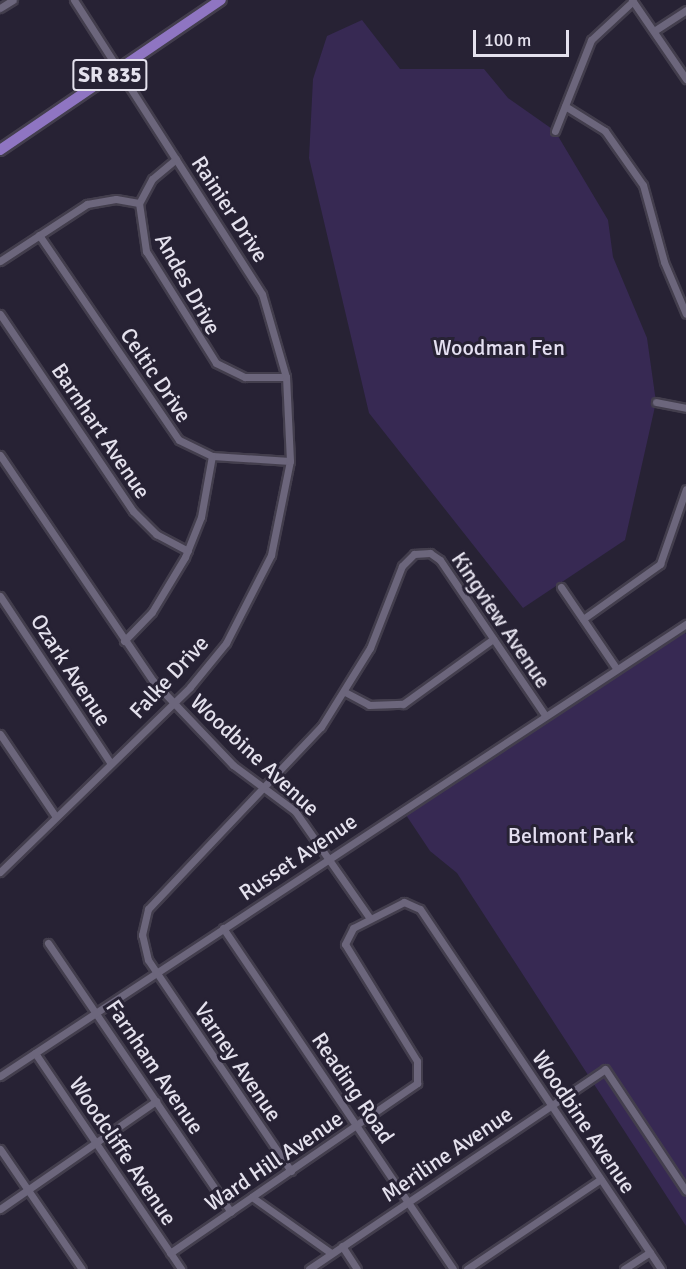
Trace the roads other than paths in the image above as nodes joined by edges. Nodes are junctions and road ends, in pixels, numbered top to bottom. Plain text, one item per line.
1 (13, 0) edge
2 (74, 0) edge
3 (221, 0) edge
4 (632, 0) edge
5 (0, 8) edge
6 (686, 10) edge
7 (654, 31) junction
8 (118, 69) junction
9 (686, 79) edge
10 (565, 106) junction
11 (555, 131) dead end
12 (0, 150) edge
13 (176, 159) junction
14 (139, 204) junction
15 (39, 234) junction
16 (0, 261) edge
17 (0, 314) edge
18 (686, 314) edge
19 (286, 377) junction
20 (656, 402) dead end
21 (686, 408) edge
22 (0, 455) edge
23 (212, 456) junction
24 (290, 461) junction
25 (686, 489) edge
26 (188, 551) junction
27 (424, 552) joint
28 (561, 586) dead end
29 (0, 596) edge
30 (583, 619) junction
31 (686, 624) edge
32 (493, 639) junction
33 (124, 641) junction
34 (616, 668) junction
35 (345, 692) junction
36 (173, 703) junction
37 (545, 715) junction
38 (0, 734) edge
39 (111, 764) junction
40 (266, 789) junction
41 (56, 818) junction
42 (329, 858) junction
43 (0, 872) edge
44 (369, 917) junction
45 (223, 928) junction
46 (48, 943) dead end
47 (156, 973) junction
48 (96, 1012) junction
49 (35, 1053) junction
50 (0, 1076) edge
51 (156, 1101) junction
52 (552, 1106) junction
53 (357, 1126) junction
54 (96, 1142) junction
55 (0, 1149) edge
56 (291, 1171) junction
57 (601, 1179) junction
58 (27, 1188) junction
59 (686, 1191) edge
60 (252, 1197) junction
61 (408, 1202) junction
62 (0, 1209) edge
63 (231, 1212) junction
64 (342, 1246) junction
65 (650, 1252) junction
66 (170, 1253) junction
67 (331, 1253) junction
68 (82, 1269) edge
69 (181, 1269) edge
70 (309, 1269) edge
71 (357, 1269) edge
72 (453, 1269) edge
73 (467, 1269) edge
74 (624, 1269) edge
75 (661, 1269) edge

1 - 5 street
2 - 8 street, Rainier Drive
3 - 8 main road, SR 835
4 - 7 street
4 - 10 street
6 - 7 street
7 - 9 street
8 - 12 main road, SR 835
8 - 13 street, Rainier Drive
10 - 11 street
10 - 18 street
13 - 14 street
13 - 19 street, Rainier Drive
14 - 15 street
14 - 19 street, Andes Drive
15 - 16 street
15 - 23 street, Celtic Drive
17 - 26 street, Barnhart Avenue
19 - 24 street, Rainier Drive
20 - 21 street
22 - 33 street, Woodbine Avenue
23 - 24 street, Celtic Drive
23 - 26 street
24 - 36 street, Falke Drive
25 - 30 street
26 - 33 street
27 - 32 street, Kingview Avenue
27 - 35 street, Varney Avenue
28 - 30 street
29 - 39 street, Ozark Avenue
30 - 34 street
31 - 34 street, Russet Avenue
32 - 35 street
32 - 37 street, Kingview Avenue
33 - 36 street, Woodbine Avenue
34 - 37 street, Russet Avenue
35 - 40 street, Varney Avenue
36 - 39 street, Falke Drive
36 - 40 street, Woodbine Avenue
37 - 42 street, Russet Avenue
38 - 41 street
39 - 41 street, Falke Drive
40 - 42 street, Woodbine Avenue
40 - 47 street, Varney Avenue
41 - 43 street, Falke Drive
42 - 44 street, Woodbine Avenue
42 - 45 street, Russet Avenue
44 - 52 street, Woodbine Avenue
44 - 53 street, Ward Hill Avenue
45 - 47 street, Russet Avenue
45 - 53 street, Reading Road
46 - 48 street, Farnham Avenue
47 - 48 street, Russet Avenue
47 - 56 street, Varney Avenue
48 - 49 street, Russet Avenue
48 - 51 street, Farnham Avenue
49 - 50 street, Russet Avenue
49 - 54 street, Woodcliffe Avenue
51 - 54 street
51 - 63 street, Farnham Avenue
52 - 57 street, Woodbine Avenue
52 - 59 street, Meriline Avenue
52 - 61 street, Meriline Avenue
53 - 56 street, Ward Hill Avenue
53 - 61 street, Reading Road
54 - 58 street
54 - 66 street, Woodcliffe Avenue
55 - 58 street
56 - 60 street, Ward Hill Avenue
57 - 65 street, Woodbine Avenue
57 - 73 street
58 - 62 street
58 - 68 street
60 - 63 street, Ward Hill Avenue
60 - 67 street
61 - 64 street, Meriline Avenue
61 - 72 street, Reading Road
63 - 66 street, Ward Hill Avenue
64 - 67 street, Meriline Avenue
64 - 71 street
65 - 74 street
65 - 75 street, Woodbine Avenue
66 - 69 street, Woodcliffe Avenue
67 - 70 street, Meriline Avenue

